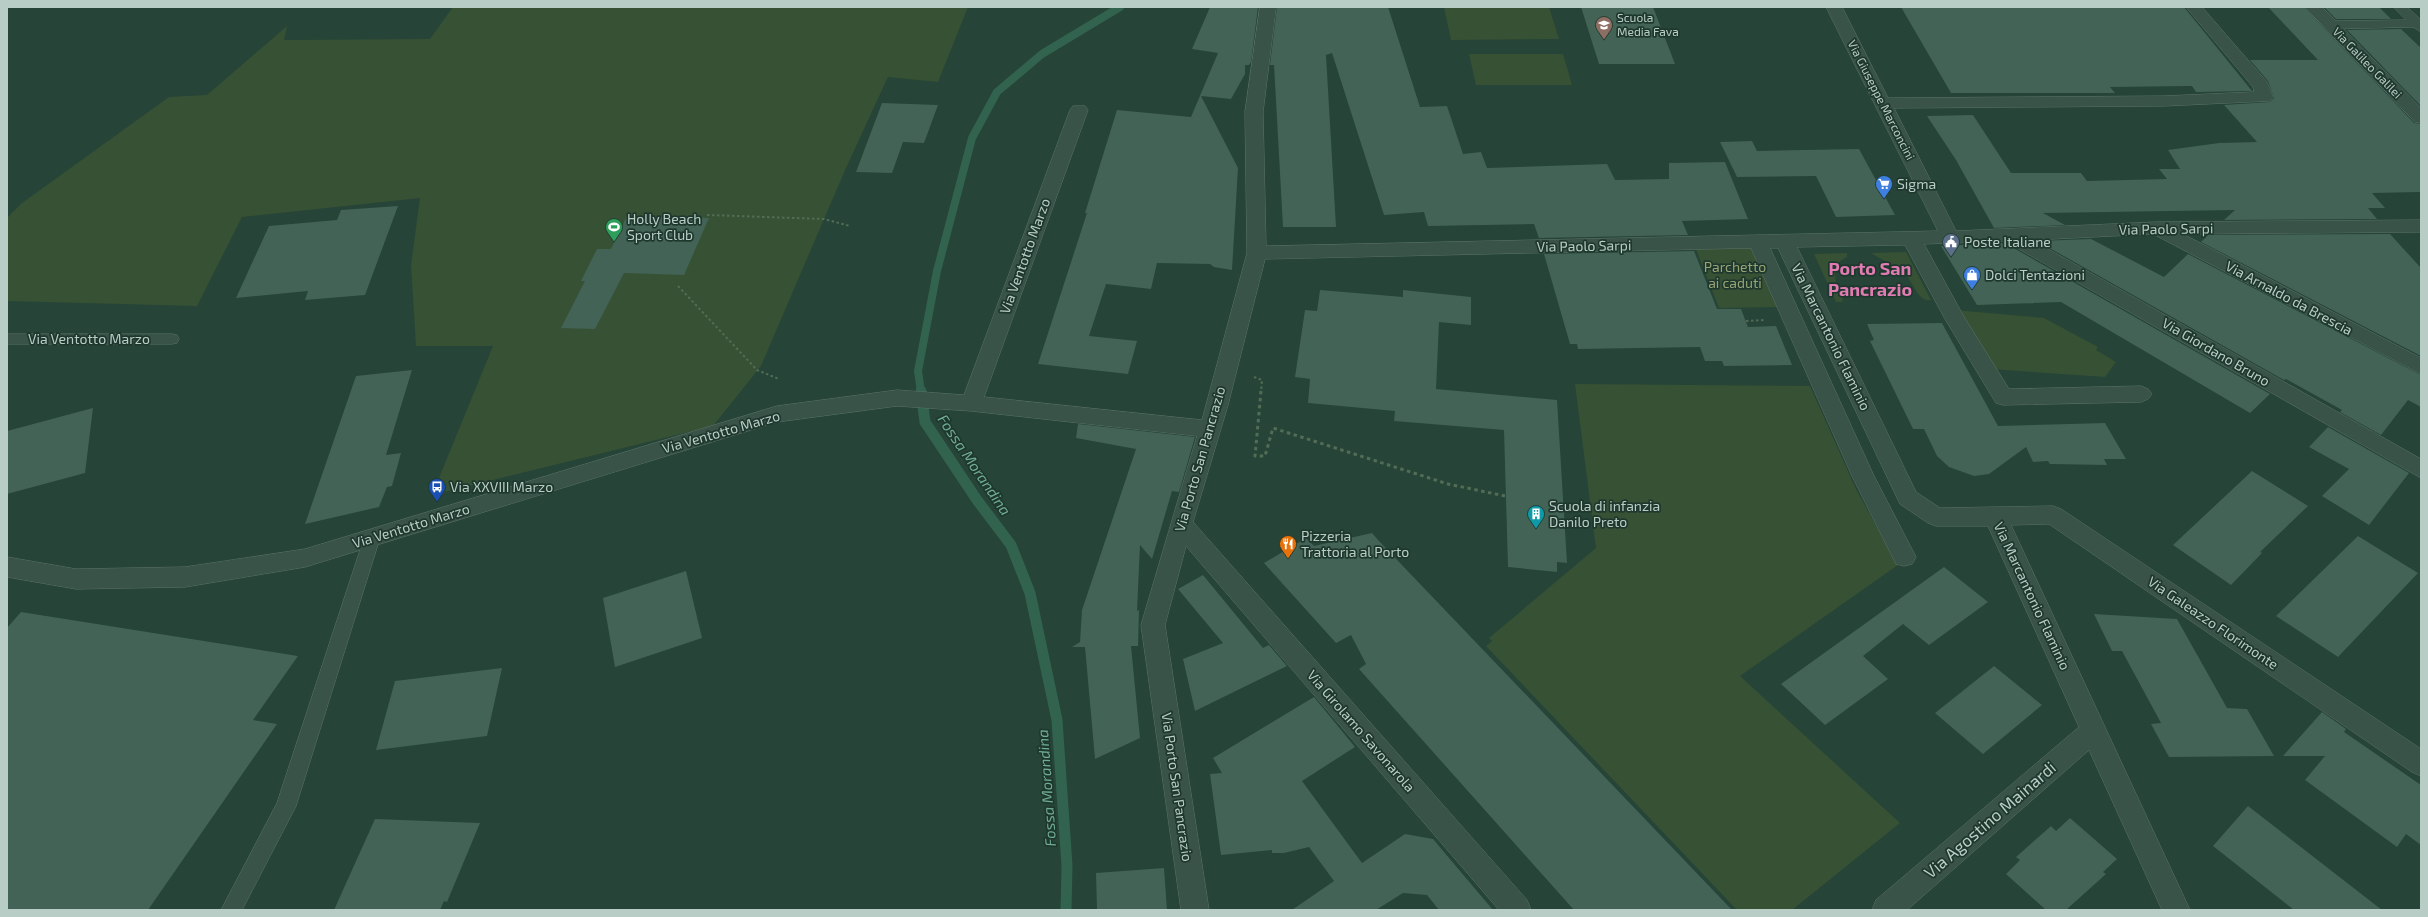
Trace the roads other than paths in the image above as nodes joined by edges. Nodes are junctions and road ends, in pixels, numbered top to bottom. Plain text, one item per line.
1 (1268, 7) edge
2 (1834, 7) edge
3 (2194, 7) edge
4 (2313, 7) edge
5 (2400, 7) edge
6 (2330, 25) junction
7 (2419, 26) edge
8 (1883, 102) junction
9 (1079, 110) dead end
10 (2421, 118) edge
11 (2421, 226) edge
12 (2156, 228) junction
13 (1950, 236) junction
14 (2011, 236) junction
15 (1911, 238) junction
16 (1758, 242) junction
17 (1785, 242) junction
18 (1257, 253) junction
19 (7, 339) edge
20 (172, 339) dead end
21 (2421, 367) edge
22 (2141, 394) dead end
23 (971, 403) junction
24 (1210, 428) junction
25 (2421, 469) edge
26 (1995, 516) junction
27 (1181, 524) junction
28 (372, 538) junction
29 (1205, 552) junction
30 (1172, 555) junction
31 (1904, 557) dead end
32 (7, 567) edge
33 (2093, 731) junction
34 (2421, 764) edge
35 (231, 910) edge
36 (1195, 910) edge
37 (1517, 910) edge
38 (1886, 910) edge
39 (2176, 910) edge

1 - 18 street, Via Porto San Pancrazio
2 - 8 street, Via Giuseppe Marconcini
3 - 8 street
4 - 6 street, Via Galileo Galilei
5 - 7 lane
6 - 7 lane
6 - 10 street, Via Galileo Galilei
8 - 13 street, Via Giuseppe Marconcini
9 - 23 street, Via Ventotto Marzo
11 - 12 street, Via Paolo Sarpi
12 - 14 street, Via Paolo Sarpi
12 - 21 street, Via Arnaldo da Brescia
13 - 14 street, Via Paolo Sarpi
13 - 15 street, Via Paolo Sarpi
14 - 25 street, Via Giordano Bruno
15 - 17 street, Via Paolo Sarpi
15 - 22 street
16 - 17 street, Via Paolo Sarpi
16 - 18 street, Via Paolo Sarpi
16 - 31 street
17 - 26 street, Via Marcantonio Flaminio
18 - 24 street, Via Porto San Pancrazio
19 - 20 lane, Via Ventotto Marzo
23 - 24 street, Via Ventotto Marzo
23 - 28 street, Via Ventotto Marzo
24 - 27 street, Via Porto San Pancrazio
26 - 33 street, Via Marcantonio Flaminio
26 - 34 street, Via Galeazzo Florimonte
27 - 29 street, Via Girolamo Savonarola
27 - 30 street, Via Porto San Pancrazio
28 - 32 street, Via Ventotto Marzo
28 - 35 lane
29 - 30 street
29 - 37 street, Via Girolamo Savonarola
30 - 36 street, Via Porto San Pancrazio
33 - 38 street, Via Agostino Mainardi
33 - 39 street, Via Marcantonio Flaminio

